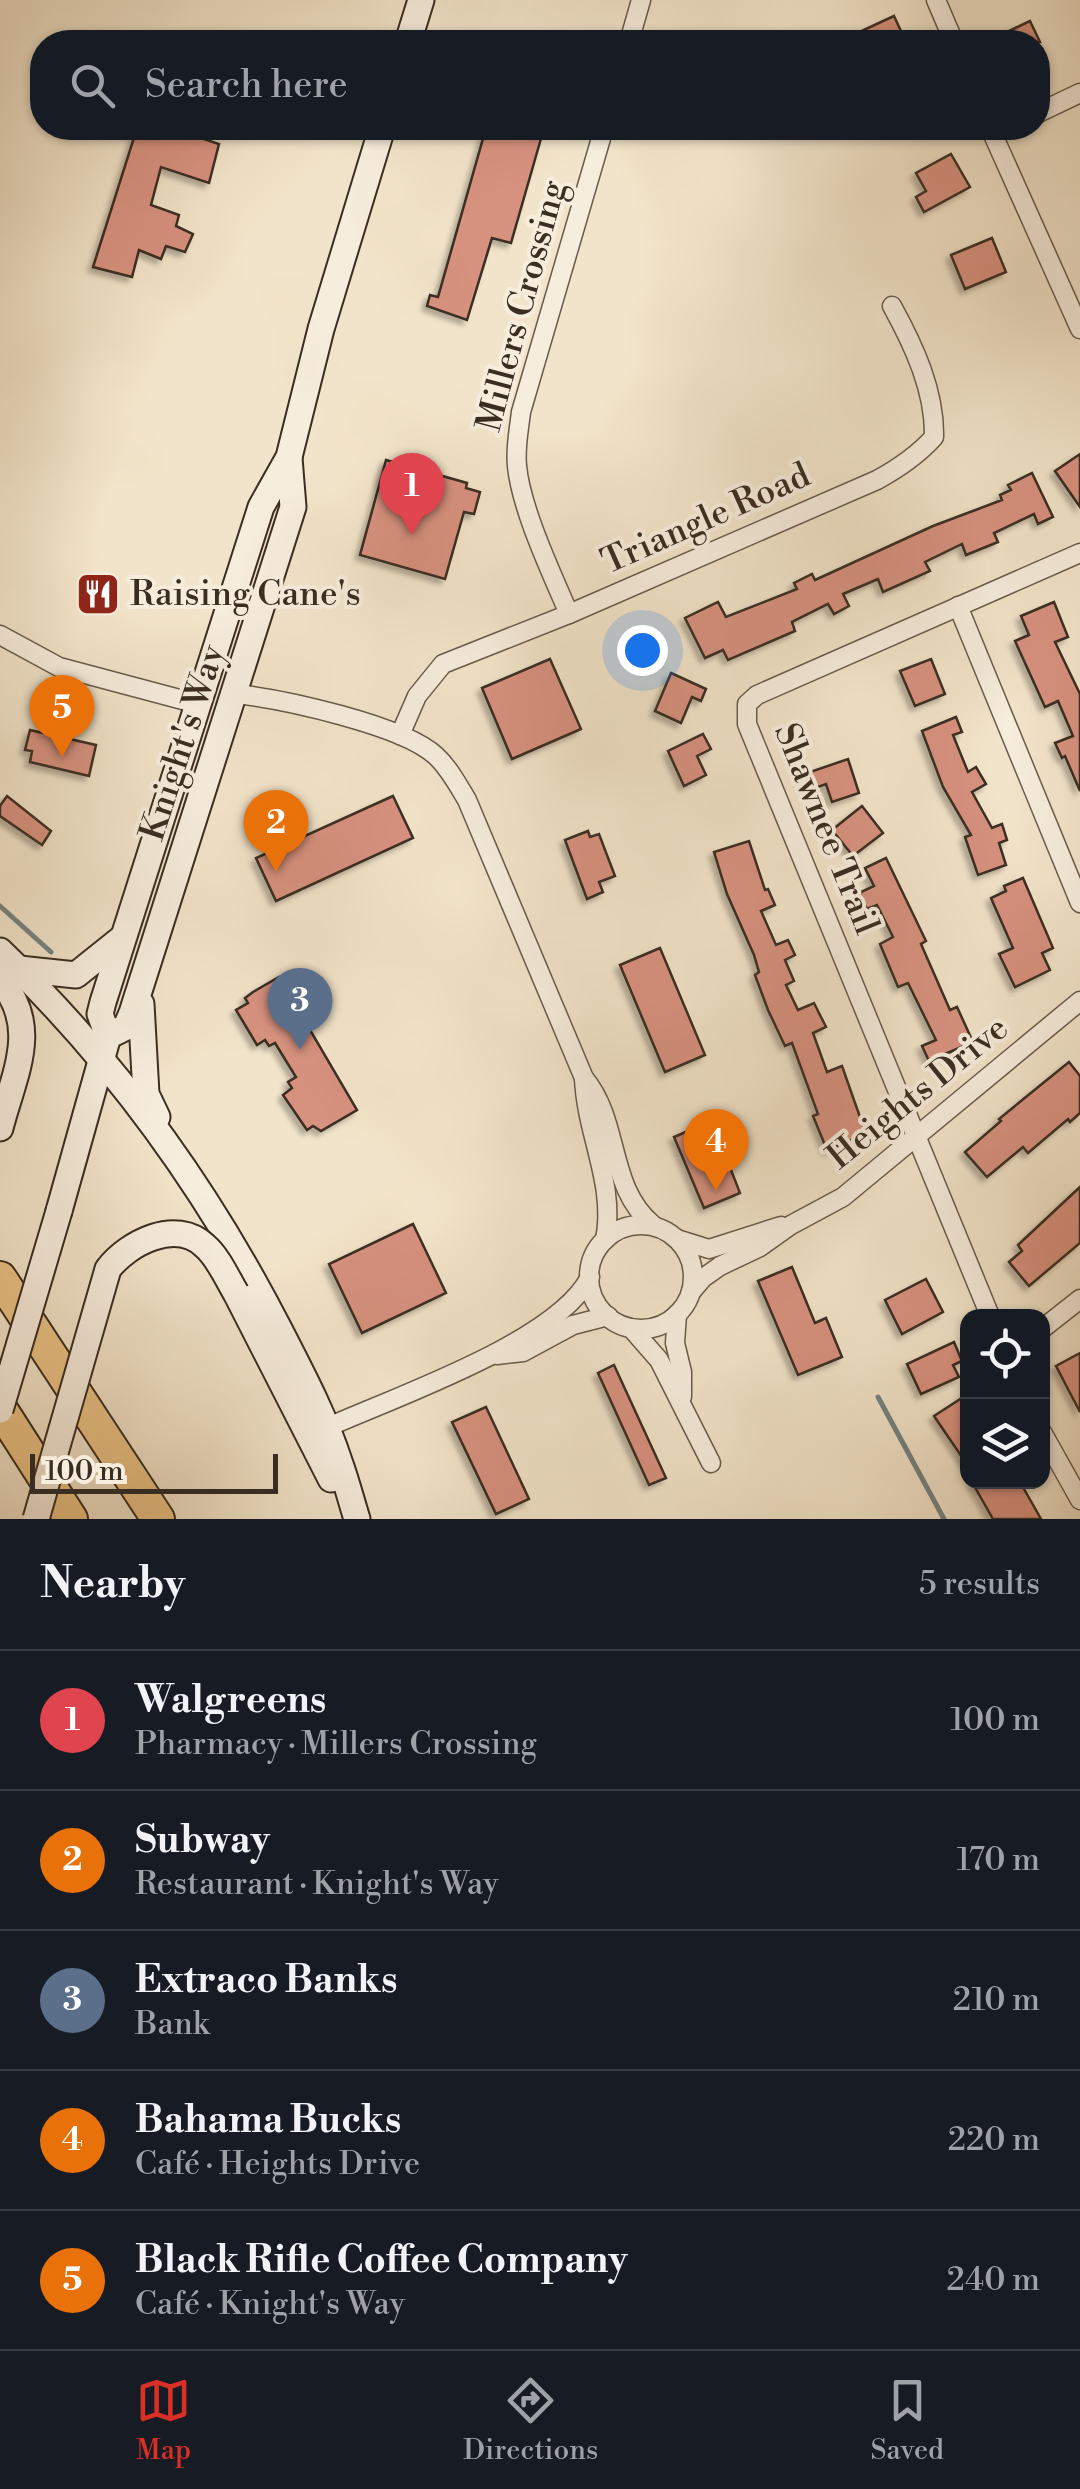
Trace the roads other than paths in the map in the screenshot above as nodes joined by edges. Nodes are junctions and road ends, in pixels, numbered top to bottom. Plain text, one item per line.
1 (421, 0) edge
2 (641, 0) edge
3 (936, 0) edge
4 (412, 30) edge
5 (632, 30) edge
6 (949, 30) edge
7 (1080, 93) edge
8 (1050, 107) edge
9 (378, 140) edge
10 (601, 140) edge
11 (1001, 140) edge
12 (892, 306) dead end
13 (1080, 329) edge
14 (289, 457) junction
15 (1080, 552) edge
16 (239, 573) junction
17 (958, 606) junction
18 (569, 614) junction
19 (0, 635) edge
20 (236, 694) junction
21 (198, 704) junction
22 (400, 736) junction
23 (1080, 904) edge
24 (125, 936) junction
25 (6, 966) edge
26 (141, 985) junction
27 (1080, 1001) edge
28 (105, 1048) junction
29 (584, 1078) junction
30 (0, 1128) edge
31 (916, 1137) junction
32 (171, 1149) junction
33 (791, 1225) junction
34 (654, 1226) junction
35 (675, 1238) junction
36 (605, 1240) junction
37 (590, 1277) junction
38 (0, 1278) edge
39 (692, 1292) junction
40 (1080, 1298) edge
41 (987, 1309) edge
42 (678, 1314) junction
43 (608, 1316) junction
44 (1050, 1322) edge
45 (631, 1328) junction
46 (492, 1356) junction
47 (683, 1403) junction
48 (0, 1409) edge
49 (326, 1428) junction
50 (1050, 1446) edge
51 (711, 1464) dead end
52 (1080, 1500) edge
53 (36, 1519) edge
54 (72, 1519) edge
55 (158, 1519) edge
56 (355, 1519) edge

1 - 4 main road
2 - 5 street
3 - 6 street
7 - 8 street
9 - 14 main road, Knight's Way
10 - 18 street, Millers Crossing
11 - 13 street
12 - 18 street, Triangle Road
14 - 16 main road, Knight's Way
14 - 20 main road, Knight's Way
15 - 17 street, Shawnee Trail
16 - 20 main road
16 - 21 main road, Knight's Way
17 - 23 street
17 - 31 street, Shawnee Trail
18 - 22 street, Triangle Road
19 - 21 street
20 - 22 street
20 - 26 main road, Knight's Way
21 - 24 main road, Knight's Way
22 - 29 street
24 - 25 main road
24 - 28 main road, Knight's Way
25 - 28 main road
25 - 30 main road
26 - 28 main road, Knight's Way
26 - 32 main road
27 - 31 street, Heights Drive
28 - 32 main road
28 - 48 main road, Knight's Way, bridge
29 - 34 street
29 - 36 street
31 - 33 street, Heights Drive
31 - 41 street, Shawnee Trail
32 - 49 main road
33 - 35 street
33 - 39 street
34 - 35 street
34 - 36 street
35 - 39 street
36 - 37 street
37 - 43 street
37 - 46 street
38 - 55 highway
39 - 42 street
40 - 44 street
42 - 45 street
42 - 47 street
43 - 45 street
43 - 46 street
45 - 47 street
46 - 49 street
47 - 51 street
48 - 54 highway
49 - 56 main road
50 - 52 street
53 - 56 main road, bridge

